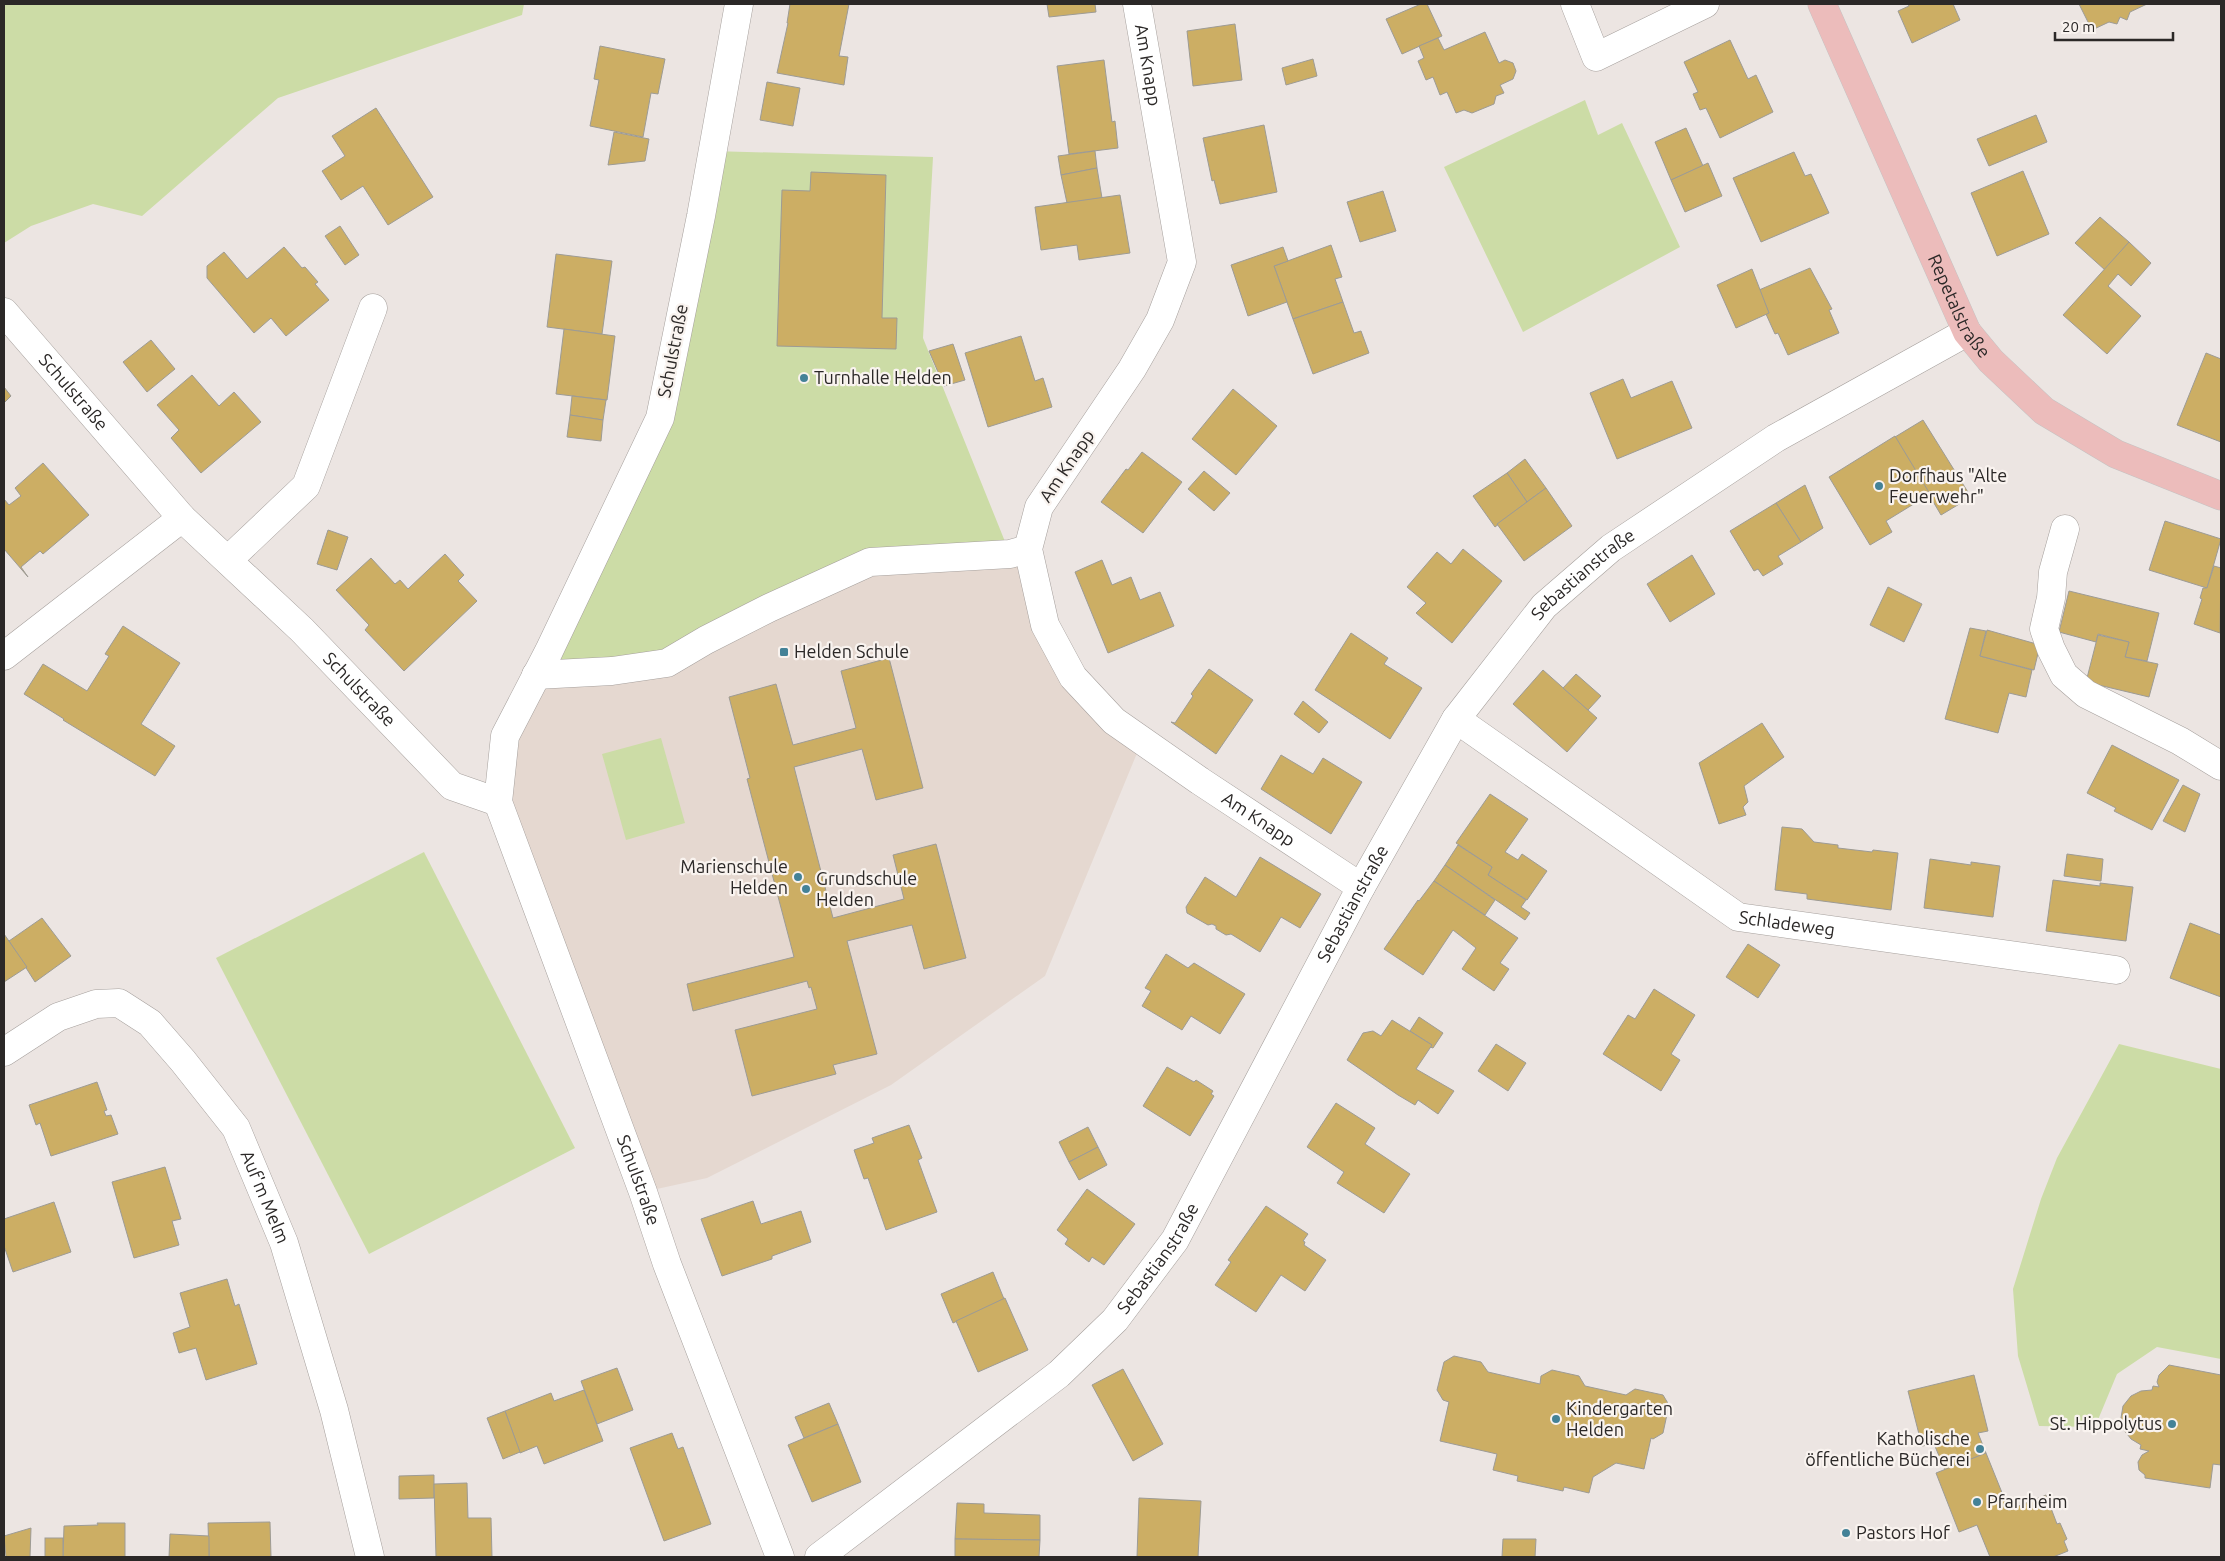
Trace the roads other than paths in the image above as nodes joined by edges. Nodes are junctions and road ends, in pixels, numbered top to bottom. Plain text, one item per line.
1 (739, 4) edge
2 (1137, 4) edge
3 (1576, 4) edge
4 (1705, 4) edge
5 (1822, 4) edge
6 (373, 308) dead end
7 (4, 312) edge
8 (1967, 332) junction
9 (2221, 496) edge
10 (182, 518) junction
11 (2065, 529) dead end
12 (1028, 549) junction
13 (228, 560) junction
14 (4, 656) edge
15 (536, 675) junction
16 (1456, 719) junction
17 (2221, 766) edge
18 (498, 802) junction
19 (1361, 887) junction
20 (2116, 970) dead end
21 (4, 1052) edge
22 (370, 1557) edge
23 (780, 1557) edge
24 (819, 1557) edge

1 - 15 street, Schulstraße
2 - 12 street, Am Knapp
3 - 4 street
5 - 8 main road, Repetalstraße
6 - 13 street
7 - 10 street, Schulstraße
8 - 9 main road, Repetalstraße
8 - 16 street, Sebastianstraße
10 - 13 street, Schulstraße
10 - 14 street
11 - 17 street
12 - 15 street
12 - 19 street, Am Knapp
13 - 18 street, Schulstraße
15 - 18 street, Schulstraße
16 - 19 street, Sebastianstraße
16 - 20 street, Schladeweg
18 - 23 street, Schulstraße
19 - 24 street, Sebastianstraße
21 - 22 street, Auf'm Melm

